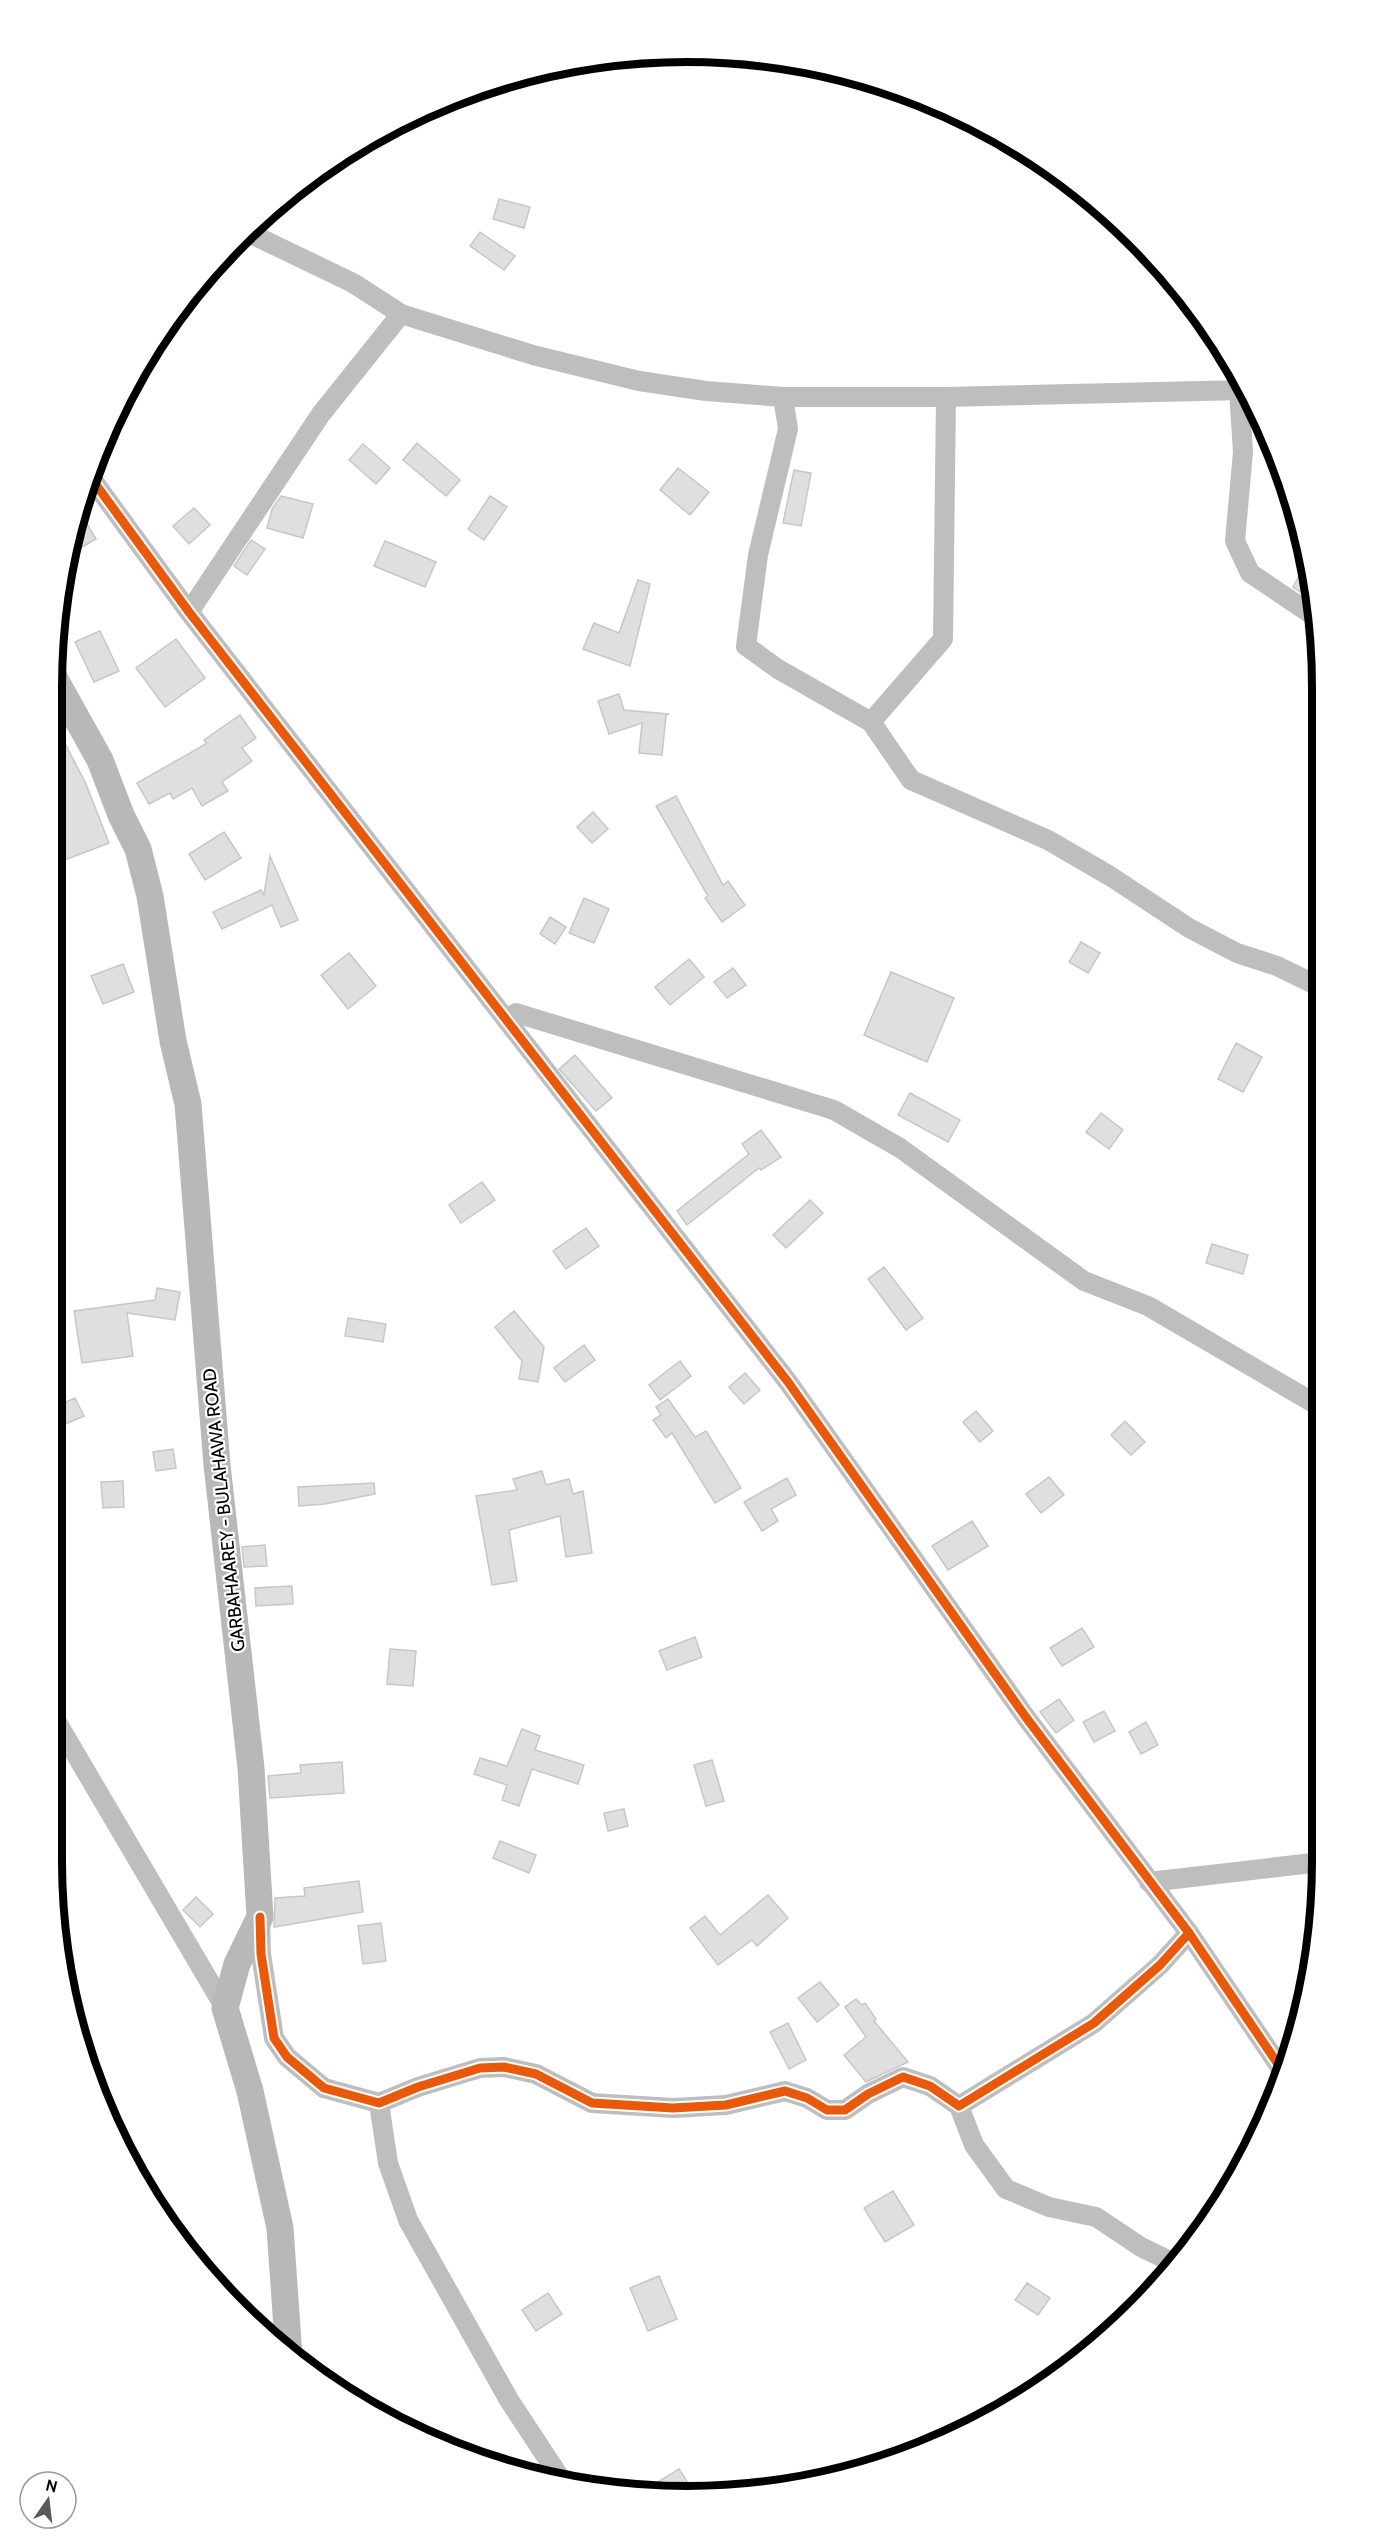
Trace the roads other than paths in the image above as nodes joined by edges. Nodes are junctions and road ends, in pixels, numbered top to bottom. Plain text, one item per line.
1 (255, 236) edge
2 (400, 314) junction
3 (1237, 390) edge
4 (783, 397) junction
5 (946, 397) junction
6 (1242, 401) edge
7 (96, 484) edge
8 (1307, 611) edge
9 (189, 612) junction
10 (62, 692) edge
11 (872, 722) junction
12 (1312, 983) edge
13 (508, 1019) junction
14 (1312, 1402) edge
15 (62, 1731) edge
16 (1312, 1863) edge
17 (1149, 1882) junction
18 (260, 1917) junction
19 (1189, 1933) junction
20 (225, 2008) junction
21 (1278, 2063) edge
22 (379, 2103) junction
23 (959, 2106) junction
24 (1167, 2260) edge
25 (289, 2343) edge
26 (556, 2472) edge

1 - 2 street
2 - 4 street
2 - 9 street
3 - 5 street
4 - 5 street
4 - 11 street
5 - 11 street
6 - 8 street
7 - 9 street
9 - 13 street
10 - 18 main road, GARBAHAAREY - BULAHAWA ROAD
11 - 12 street
13 - 14 street
13 - 17 street
15 - 20 street
16 - 17 street
17 - 19 street
18 - 20 main road, GARBAHAAREY - BULAHAWA ROAD
18 - 22 street
19 - 21 street
19 - 23 street
20 - 25 main road
22 - 23 street
22 - 26 street
23 - 24 street

